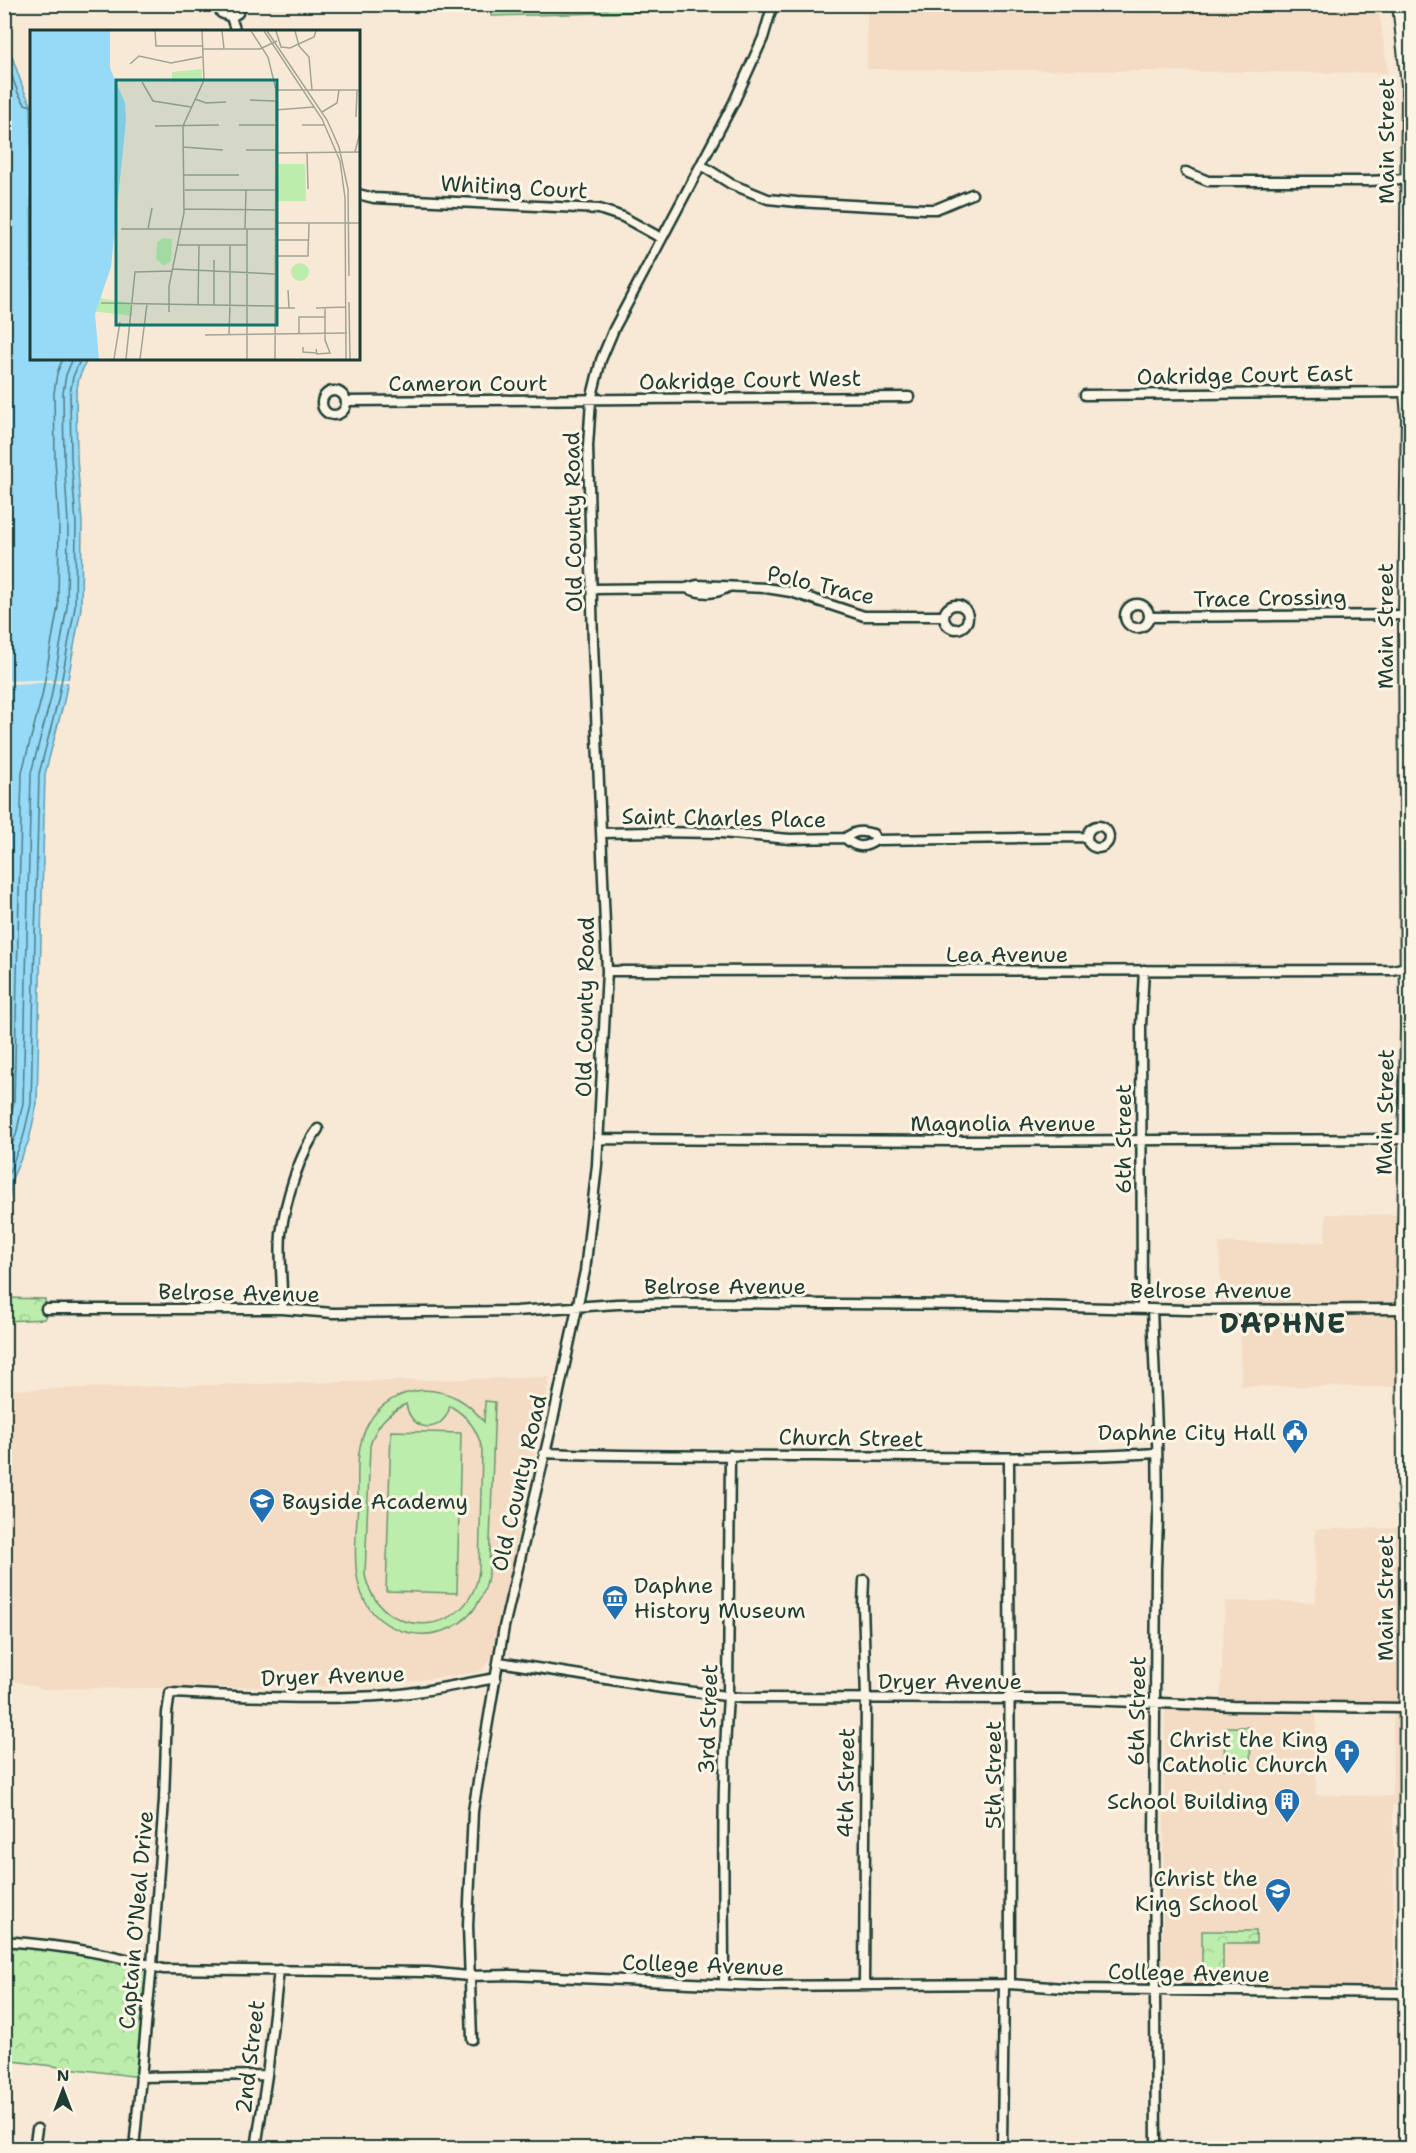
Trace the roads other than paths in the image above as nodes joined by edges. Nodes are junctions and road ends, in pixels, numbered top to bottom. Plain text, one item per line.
1 (218, 4) edge
2 (241, 4) edge
3 (773, 4) edge
4 (1399, 4) edge
5 (231, 17) junction
6 (235, 30) edge
7 (1410, 85) edge
8 (701, 165) junction
9 (1186, 172) dead end
10 (1408, 179) junction
11 (972, 194) dead end
12 (360, 195) edge
13 (661, 238) junction
14 (1409, 260) edge
15 (1406, 392) junction
16 (1084, 395) dead end
17 (909, 397) dead end
18 (591, 400) junction
19 (346, 401) dead end
20 (1410, 416) edge
21 (591, 589) junction
22 (1405, 615) junction
23 (944, 616) dead end
24 (1149, 617) dead end
25 (1409, 639) edge
26 (602, 833) junction
27 (1088, 837) dead end
28 (844, 838) junction
29 (876, 840) junction
30 (1407, 968) junction
31 (1144, 970) junction
32 (607, 971) junction
33 (318, 1129) dead end
34 (599, 1138) junction
35 (1406, 1139) junction
36 (1141, 1141) junction
37 (1408, 1261) edge
38 (577, 1308) junction
39 (1142, 1308) junction
40 (46, 1309) dead end
41 (282, 1309) junction
42 (1152, 1309) junction
43 (1403, 1309) junction
44 (1407, 1407) edge
45 (544, 1453) junction
46 (1156, 1453) junction
47 (730, 1455) junction
48 (1009, 1459) junction
49 (1408, 1549) edge
50 (864, 1580) dead end
51 (499, 1662) junction
52 (496, 1678) junction
53 (170, 1694) joint
54 (728, 1697) junction
55 (866, 1698) junction
56 (1009, 1700) junction
57 (1156, 1702) junction
58 (1404, 1708) junction
59 (1408, 1895) edge
60 (4, 1941) edge
61 (152, 1965) junction
62 (279, 1970) junction
63 (468, 1976) junction
64 (724, 1984) junction
65 (1007, 1984) junction
66 (864, 1985) junction
67 (1156, 1990) junction
68 (1404, 1993) junction
69 (1409, 2010) edge
70 (472, 2039) dead end
71 (267, 2075) junction
72 (140, 2077) junction
73 (37, 2129) dead end
74 (34, 2148) edge
75 (134, 2148) edge
76 (256, 2148) edge
77 (1002, 2148) edge
78 (1156, 2148) edge
79 (1405, 2148) edge

1 - 5 street
2 - 5 street
3 - 8 street, Old County Road
4 - 7 main road, Main Street
5 - 6 street
7 - 10 main road, Main Street
8 - 11 street
8 - 13 street, Old County Road
9 - 10 street
10 - 14 main road, Main Street
12 - 13 street, Whiting Court
13 - 18 street, Old County Road
14 - 15 main road, Main Street
15 - 16 street, Oakridge Court East
15 - 20 main road, Main Street
17 - 18 street, Oakridge Court West
18 - 19 street, Cameron Court
18 - 21 street, Old County Road
20 - 22 main road, Main Street
21 - 23 street, Polo Trace
21 - 26 street, Old County Road
22 - 24 street, Trace Crossing
22 - 25 main road, Main Street
25 - 30 main road, Main Street
26 - 28 street, Saint Charles Place
26 - 32 street, Old County Road
27 - 29 street, Saint Charles Place
28 - 29 street, Saint Charles Place
28 - 29 street, Saint Charles Place
30 - 31 street, Lea Avenue
30 - 35 main road, Main Street
31 - 32 street, Lea Avenue
31 - 36 street, 6th Street
32 - 34 street, Old County Road
33 - 41 street
34 - 36 street, Magnolia Avenue
34 - 38 street, Old County Road
35 - 36 street, Magnolia Avenue
35 - 37 main road, Main Street
36 - 39 street, 6th Street
37 - 43 main road, Main Street
38 - 39 street, Belrose Avenue
38 - 41 street, Belrose Avenue
38 - 45 street, Old County Road
39 - 42 street, Belrose Avenue
40 - 41 street, Belrose Avenue
42 - 43 street, Belrose Avenue
42 - 46 street, 6th Street
43 - 44 main road, Main Street
44 - 49 main road, Main Street
45 - 47 street, Church Street
45 - 51 street, Old County Road
46 - 48 street, Church Street
46 - 57 street, 6th Street
47 - 48 street, Church Street
47 - 54 street, 3rd Street
48 - 56 street, 5th Street
49 - 58 main road, Main Street
50 - 55 street, 4th Street
51 - 52 street, Old County Road
51 - 54 street, Dryer Avenue
52 - 53 street, Dryer Avenue
52 - 63 street, Old County Road
53 - 61 street, Captain O'Neal Drive
54 - 55 street, Dryer Avenue
54 - 64 street, 3rd Street
55 - 56 street, Dryer Avenue
55 - 66 street, 4th Street
56 - 57 street, Dryer Avenue
56 - 65 street, 5th Street
57 - 58 street, Dryer Avenue
57 - 67 street, 6th Street
58 - 59 main road, Main Street
59 - 68 main road, Main Street
60 - 61 street, College Avenue
61 - 62 street, College Avenue
61 - 72 street, Captain O'Neal Drive
62 - 63 street, College Avenue
62 - 71 street, 2nd Street
63 - 64 street, College Avenue
63 - 70 street, Old County Road
64 - 66 street, College Avenue
65 - 66 street, College Avenue
65 - 67 street, College Avenue
65 - 77 street, 5th Street
67 - 68 street, College Avenue
67 - 78 street, 6th Street
68 - 69 main road, Main Street
69 - 79 main road, Main Street
71 - 72 street
71 - 76 street, 2nd Street
72 - 75 street, Captain O'Neal Drive
73 - 74 street

